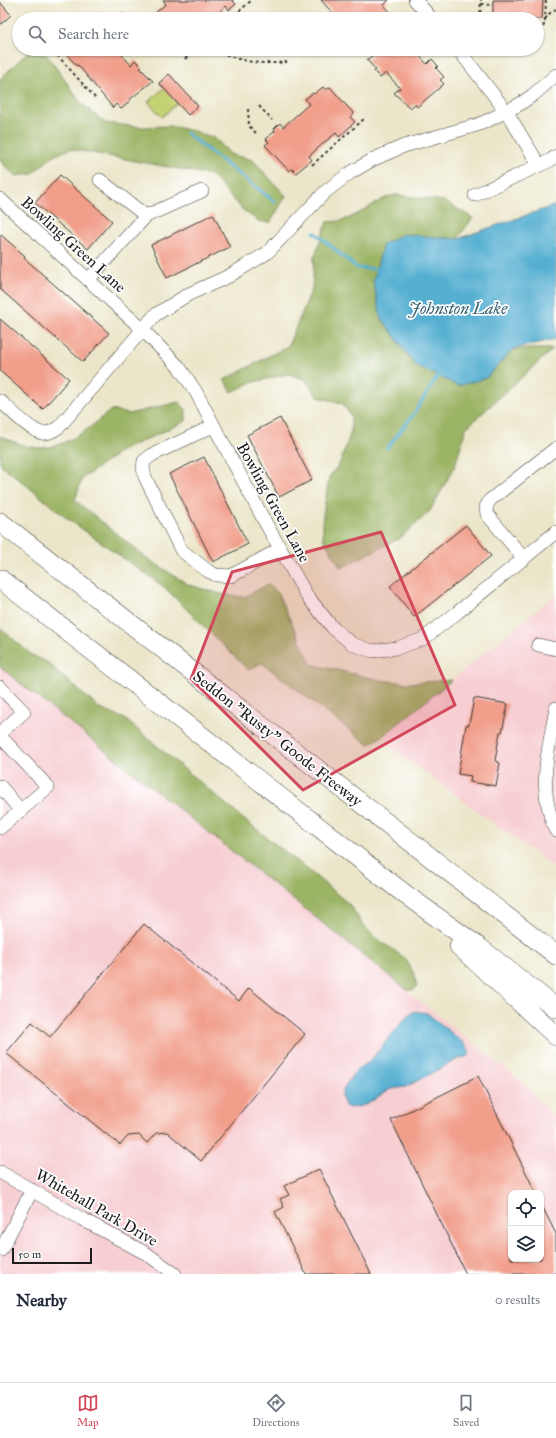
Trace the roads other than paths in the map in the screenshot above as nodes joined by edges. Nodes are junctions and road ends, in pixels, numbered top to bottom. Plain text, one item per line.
1 (415, 0) edge
2 (426, 12) edge
3 (463, 56) edge
4 (556, 75) edge
5 (506, 111) junction
6 (556, 156) edge
7 (539, 166) junction
8 (100, 180) dead end
9 (202, 191) dead end
10 (475, 195) dead end
11 (0, 200) edge
12 (146, 216) junction
13 (88, 280) junction
14 (142, 329) junction
15 (0, 401) edge
16 (213, 426) junction
17 (556, 448) edge
18 (0, 522) edge
19 (556, 532) edge
20 (280, 549) junction
21 (524, 559) junction
22 (0, 579) edge
23 (538, 645) dead end
24 (556, 649) edge
25 (1, 691) edge
26 (556, 708) edge
27 (0, 735) edge
28 (0, 786) edge
29 (20, 810) junction
30 (0, 828) edge
31 (556, 831) edge
32 (406, 895) junction
33 (556, 955) edge
34 (556, 1008) edge
35 (556, 1036) edge
36 (0, 1172) edge
37 (32, 1190) junction
38 (1, 1250) edge
39 (175, 1274) edge

1 - 2 street
3 - 5 street
4 - 5 street
5 - 7 street
5 - 14 street
6 - 7 street
7 - 10 street
8 - 12 street
9 - 12 street
11 - 13 street, Bowling Green Lane
12 - 13 street
13 - 14 street, Bowling Green Lane
14 - 15 street
14 - 16 street, Bowling Green Lane
16 - 20 street, Bowling Green Lane
16 - 20 street
17 - 21 street
18 - 33 highway, Seddon "Rusty" Goode Freeway
19 - 21 street, Bowling Green Lane
20 - 21 street, Bowling Green Lane
22 - 32 highway
23 - 24 street
25 - 27 street
26 - 31 street
27 - 29 street
28 - 29 street
29 - 30 street
32 - 34 highway
32 - 35 highway
36 - 37 street, Whitehall Park Drive
37 - 38 street
37 - 39 street, Whitehall Park Drive

